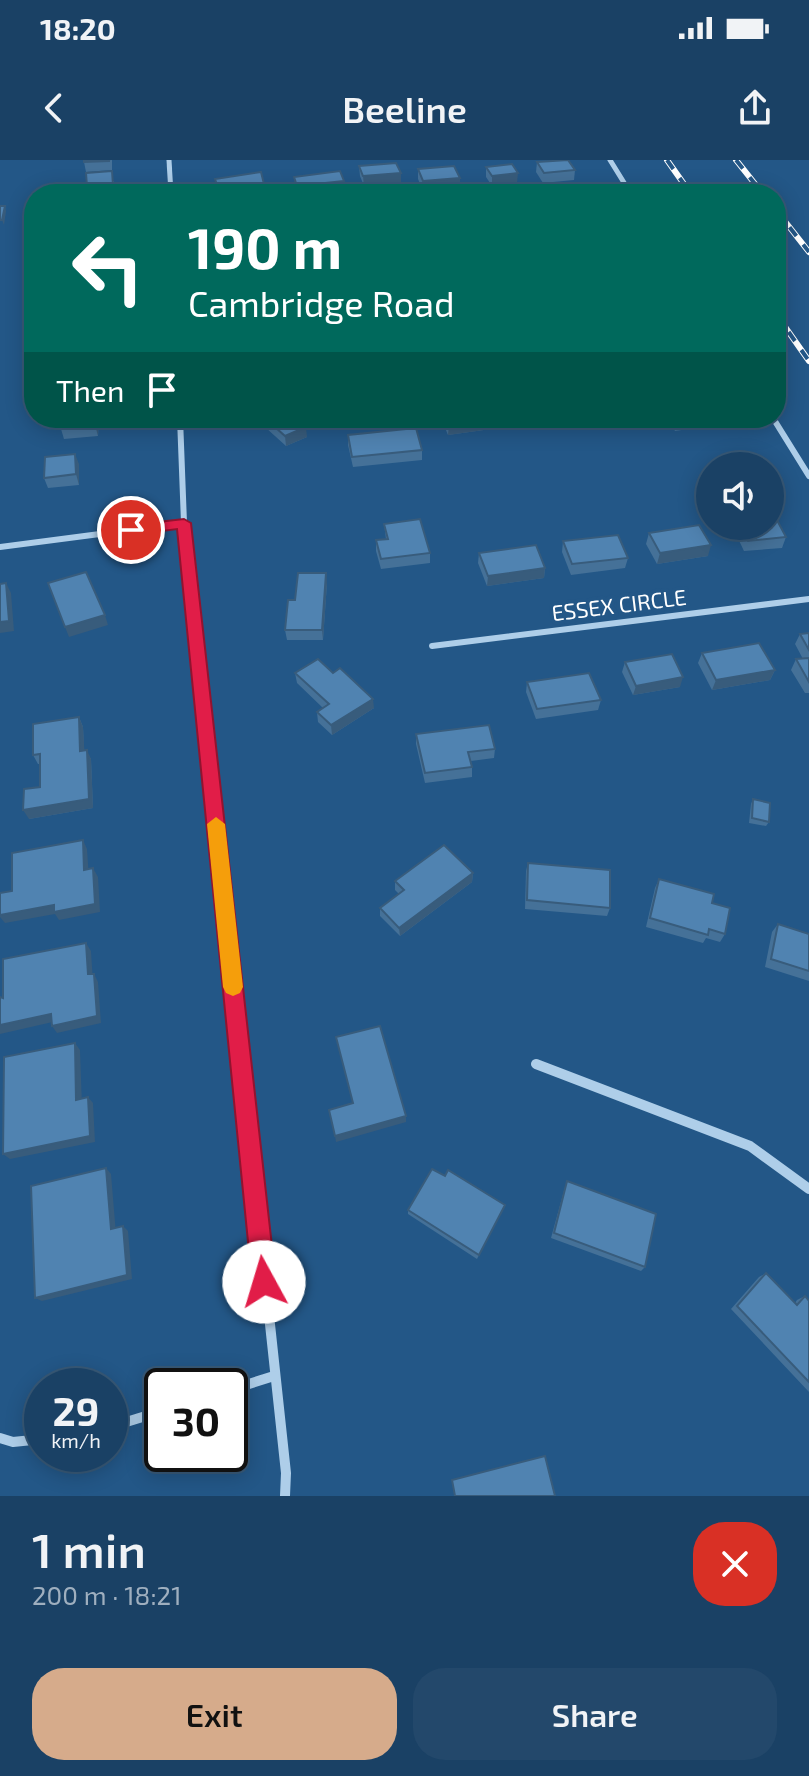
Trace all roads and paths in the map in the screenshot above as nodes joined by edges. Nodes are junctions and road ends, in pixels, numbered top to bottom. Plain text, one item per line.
1 (169, 160) edge
2 (610, 160) edge
3 (170, 184) edge
4 (625, 184) edge
5 (180, 428) edge
6 (779, 428) edge
7 (809, 476) edge
8 (184, 523) junction
9 (0, 547) edge
10 (809, 599) edge
11 (432, 646) dead end
12 (536, 1064) dead end
13 (809, 1189) edge
14 (274, 1376) junction
15 (248, 1384) edge
16 (0, 1438) edge
17 (24, 1441) edge
18 (285, 1496) edge

1 - 3 street
2 - 4 street
5 - 8 street
6 - 7 street
8 - 9 street
8 - 14 street
10 - 11 street, ESSEX CIRCLE
12 - 13 street
14 - 15 street
14 - 18 street
16 - 17 street

